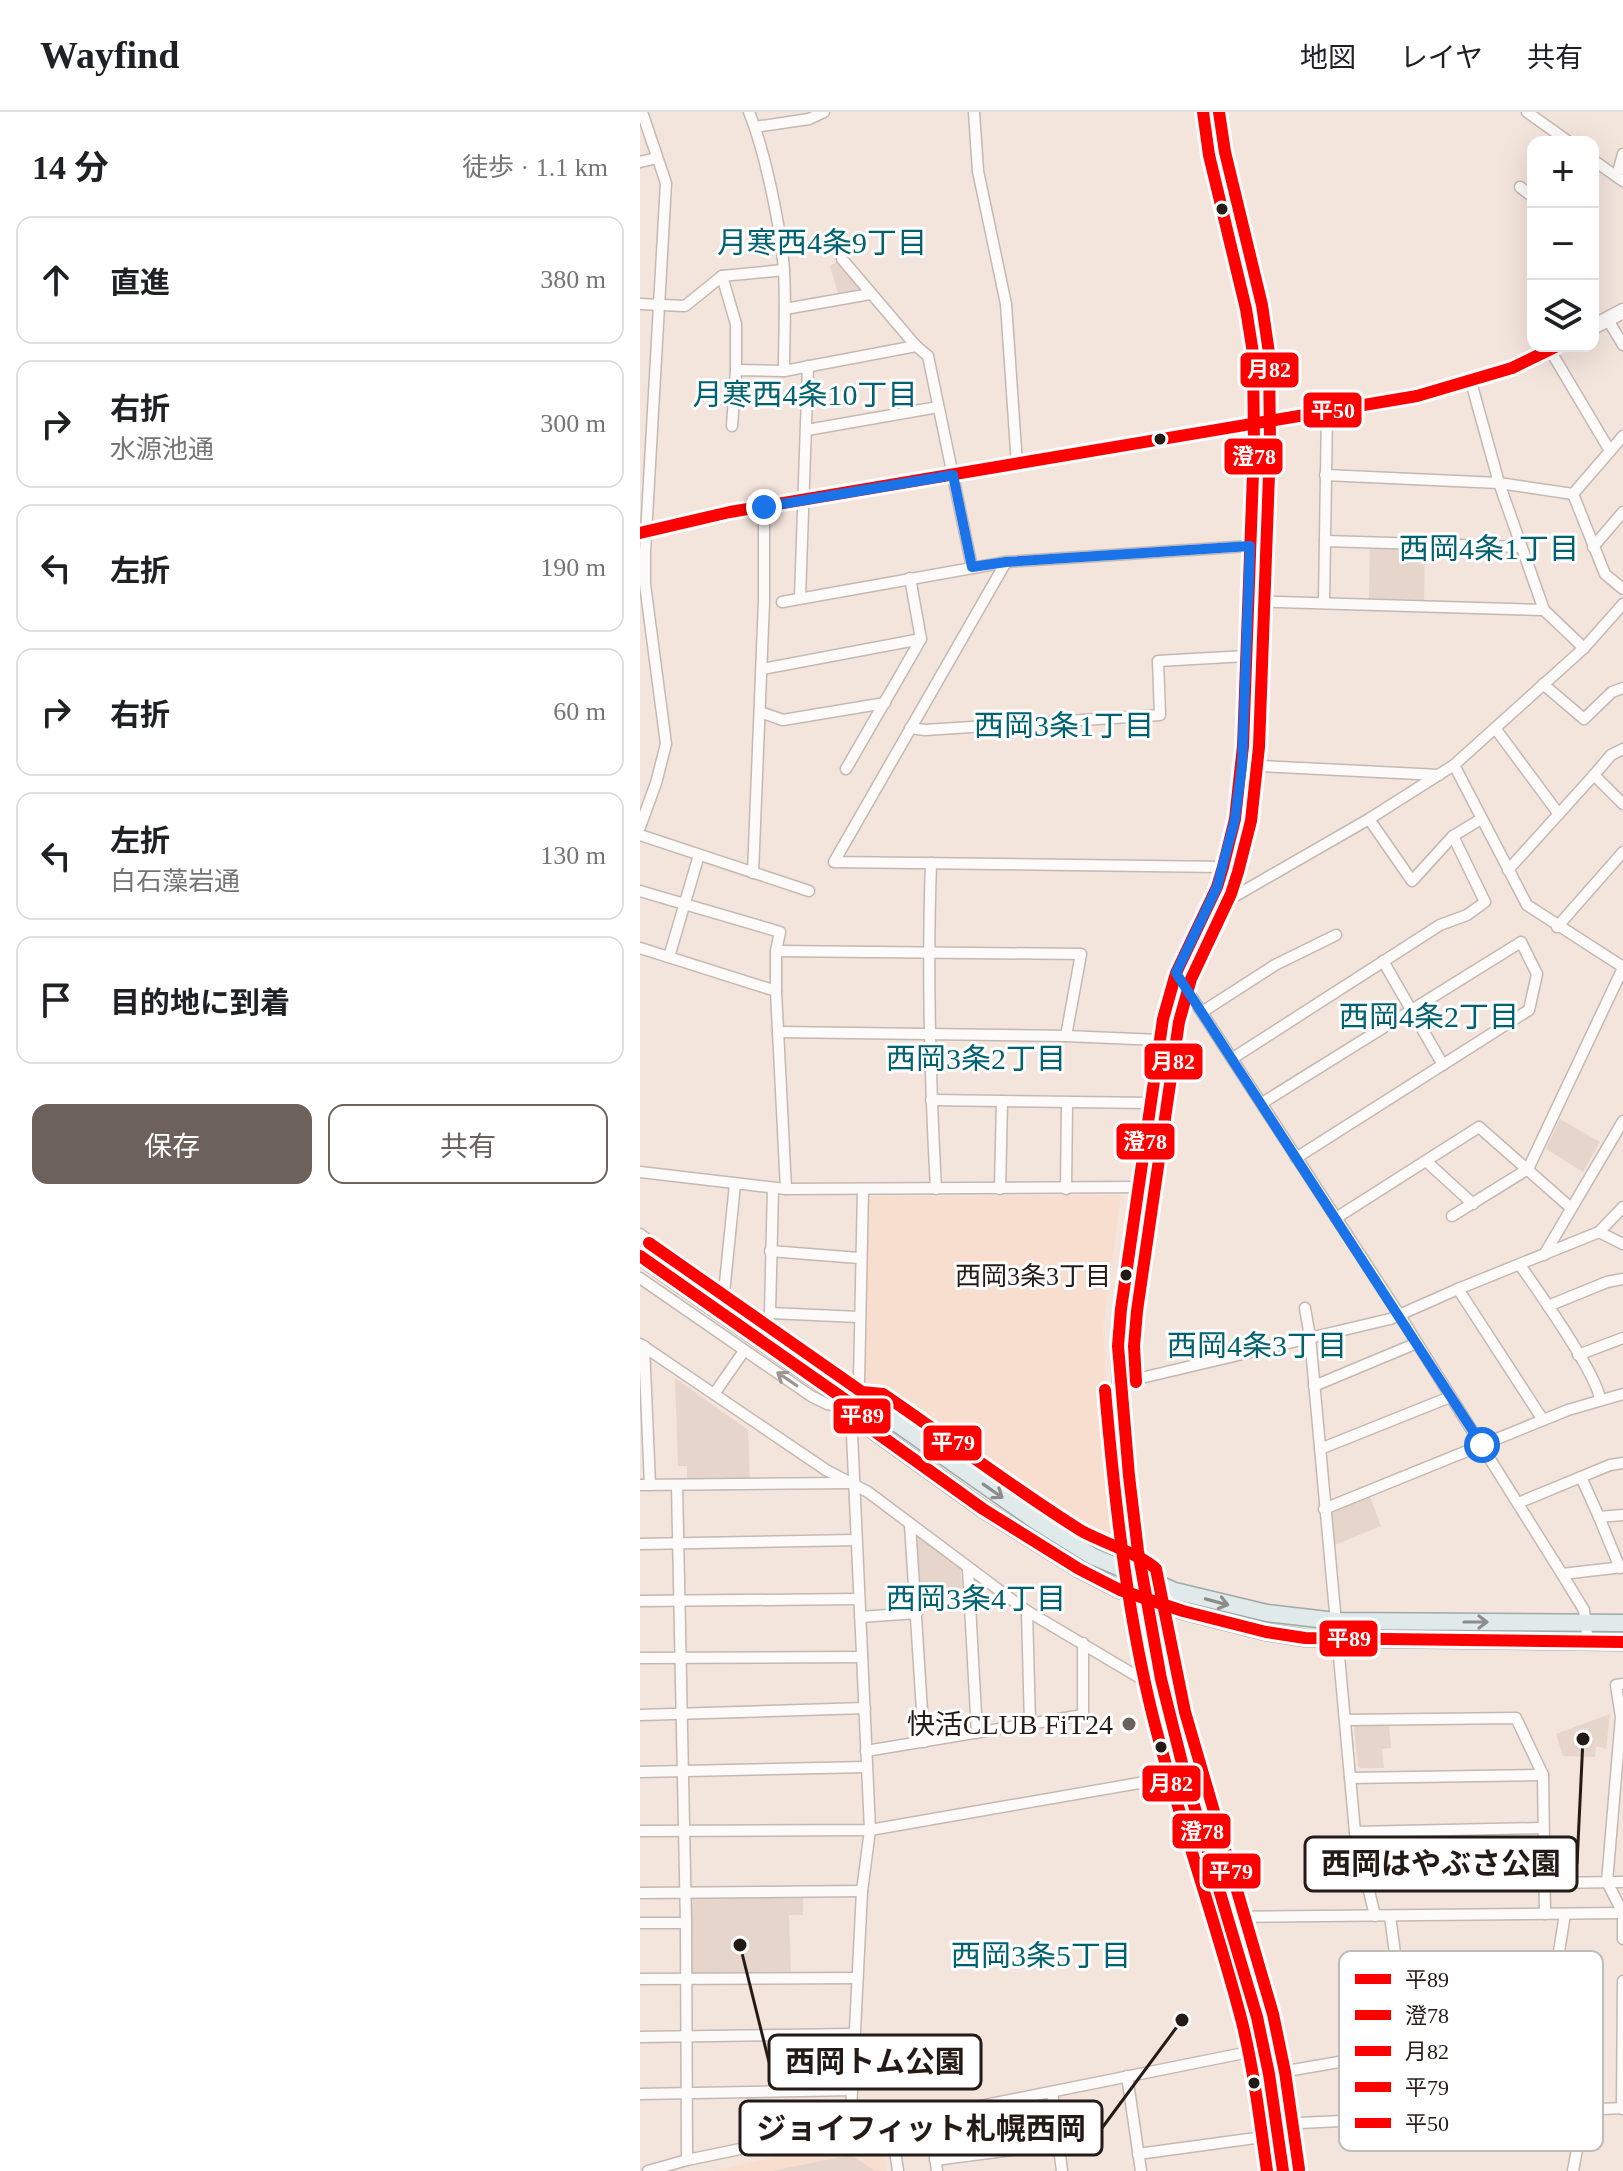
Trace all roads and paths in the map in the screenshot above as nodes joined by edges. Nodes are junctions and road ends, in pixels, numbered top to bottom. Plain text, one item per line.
1 (642, 112) edge
2 (749, 112) edge
3 (824, 112) edge
4 (974, 112) edge
5 (1203, 112) edge
6 (1527, 112) edge
7 (755, 127) junction
8 (1561, 136) edge
9 (1623, 154) edge
10 (657, 158) junction
11 (640, 162) edge
12 (1599, 164) edge
13 (1620, 178) edge
14 (1520, 187) dead end
15 (1527, 192) edge
16 (842, 259) dead end
17 (784, 270) junction
18 (722, 276) junction
19 (870, 294) junction
20 (640, 304) edge
21 (659, 305) junction
22 (785, 309) junction
23 (1623, 311) edge
24 (1608, 320) junction
25 (1599, 324) edge
26 (1623, 345) edge
27 (916, 346) junction
28 (1546, 352) edge
29 (1556, 352) edge
30 (808, 366) junction
31 (736, 370) junction
32 (784, 371) junction
33 (1471, 382) junction
34 (938, 407) junction
35 (1327, 411) junction
36 (1254, 423) junction
37 (732, 426) dead end
38 (807, 430) junction
39 (1623, 436) edge
40 (1610, 451) junction
41 (1017, 465) junction
42 (953, 475) junction
43 (1325, 475) junction
44 (1499, 483) junction
45 (1573, 494) junction
46 (803, 500) junction
47 (764, 507) junction
48 (1623, 512) edge
49 (644, 532) edge
50 (1325, 541) junction
51 (1250, 546) junction
52 (1521, 547) junction
53 (1593, 547) junction
54 (1006, 562) junction
55 (972, 567) junction
56 (910, 578) junction
57 (1623, 589) edge
58 (800, 598) junction
59 (1249, 601) junction
60 (782, 602) dead end
61 (1324, 603) junction
62 (1623, 604) edge
63 (1544, 610) junction
64 (1618, 617) edge
65 (921, 639) junction
66 (1584, 648) junction
67 (1246, 656) junction
68 (762, 669) junction
69 (1543, 684) junction
70 (1623, 688) edge
71 (885, 703) junction
72 (760, 712) junction
73 (910, 728) junction
74 (1495, 728) junction
75 (1623, 749) edge
76 (1242, 765) junction
77 (1454, 765) junction
78 (846, 769) dead end
79 (1441, 775) junction
80 (1594, 775) junction
81 (1623, 804) edge
82 (1558, 813) junction
83 (1369, 819) junction
84 (1481, 819) junction
85 (640, 827) edge
86 (640, 835) edge
87 (1453, 836) junction
88 (1623, 852) edge
89 (699, 855) junction
90 (931, 863) junction
91 (1223, 867) junction
92 (1508, 870) junction
93 (753, 873) junction
94 (1217, 887) junction
95 (640, 891) edge
96 (809, 891) dead end
97 (683, 905) junction
98 (1557, 927) junction
99 (1336, 935) dead end
100 (640, 948) edge
101 (776, 951) junction
102 (927, 952) junction
103 (669, 957) junction
104 (1383, 961) junction
105 (1623, 967) edge
106 (1176, 973) junction
107 (776, 991) junction
108 (1411, 1010) junction
109 (1202, 1012) junction
110 (778, 1032) junction
111 (929, 1035) junction
112 (1066, 1036) junction
113 (1159, 1040) junction
114 (1233, 1058) junction
115 (1443, 1065) junction
116 (931, 1100) junction
117 (1002, 1101) junction
118 (1067, 1103) junction
119 (1150, 1103) junction
120 (1262, 1103) junction
121 (1623, 1121) edge
122 (1296, 1158) junction
123 (1426, 1161) junction
124 (1528, 1169) junction
125 (640, 1172) edge
126 (735, 1184) junction
127 (1138, 1187) junction
128 (773, 1188) junction
129 (786, 1189) junction
130 (863, 1189) junction
131 (936, 1189) junction
132 (1000, 1189) junction
133 (1066, 1189) junction
134 (1473, 1204) junction
135 (1623, 1207) edge
136 (1571, 1208) junction
137 (1452, 1216) dead end
138 (1336, 1218) junction
139 (1599, 1232) junction
140 (640, 1234) edge
141 (1623, 1244) edge
142 (770, 1251) junction
143 (1544, 1255) junction
144 (640, 1256) edge
145 (859, 1258) junction
146 (1520, 1265) junction
147 (640, 1278) edge
148 (1623, 1279) edge
149 (1458, 1289) junction
150 (724, 1293) junction
151 (1548, 1306) junction
152 (1305, 1308) dead end
153 (1399, 1314) junction
154 (859, 1317) junction
155 (768, 1318) junction
156 (1310, 1337) junction
157 (1623, 1338) edge
158 (1417, 1343) junction
159 (642, 1345) edge
160 (744, 1351) junction
161 (1578, 1355) junction
162 (1120, 1383) junction
163 (1314, 1386) junction
164 (714, 1394) junction
165 (1623, 1394) edge
166 (1450, 1397) junction
167 (1600, 1399) junction
168 (857, 1408) junction
169 (1543, 1420) junction
170 (1482, 1445) junction
171 (1320, 1449) junction
172 (1623, 1463) edge
173 (1581, 1477) junction
174 (854, 1483) junction
175 (645, 1485) edge
176 (677, 1485) junction
177 (1518, 1503) junction
178 (1324, 1509) junction
179 (1623, 1515) edge
180 (1599, 1517) junction
181 (910, 1524) junction
182 (856, 1540) junction
183 (679, 1543) junction
184 (640, 1544) edge
185 (1621, 1568) edge
186 (968, 1569) junction
187 (1562, 1574) junction
188 (1143, 1578) junction
189 (859, 1599) junction
190 (1146, 1599) junction
191 (640, 1601) edge
192 (679, 1601) junction
193 (1027, 1611) junction
194 (917, 1613) junction
195 (860, 1617) junction
196 (1336, 1621) junction
197 (1588, 1623) junction
198 (1623, 1623) edge
199 (1337, 1640) junction
200 (1588, 1642) junction
201 (1623, 1642) edge
202 (1083, 1643) junction
203 (862, 1657) junction
204 (640, 1658) edge
205 (681, 1658) junction
206 (1161, 1679) junction
207 (1623, 1684) edge
208 (865, 1708) junction
209 (681, 1714) junction
210 (640, 1715) edge
211 (1345, 1720) junction
212 (1030, 1724) junction
213 (977, 1733) junction
214 (924, 1742) junction
215 (866, 1751) junction
216 (866, 1767) junction
217 (681, 1771) junction
218 (640, 1772) edge
219 (1185, 1775) junction
220 (1543, 1775) junction
221 (1350, 1778) junction
222 (1543, 1828) junction
223 (870, 1830) junction
224 (640, 1831) edge
225 (684, 1831) junction
226 (1355, 1832) junction
227 (1607, 1882) junction
228 (1623, 1882) edge
229 (1544, 1883) junction
230 (1368, 1885) junction
231 (862, 1891) junction
232 (685, 1892) junction
233 (640, 1893) edge
234 (1623, 1913) edge
235 (1545, 1914) junction
236 (1565, 1914) junction
237 (1375, 1916) junction
238 (1390, 1916) junction
239 (1228, 1917) junction
240 (640, 1923) edge
241 (686, 1923) junction
242 (1623, 1939) edge
243 (1394, 1951) edge
244 (1559, 1951) edge
245 (857, 1978) junction
246 (640, 1979) edge
247 (686, 1979) junction
248 (1623, 1981) edge
249 (854, 2034) junction
250 (640, 2037) edge
251 (686, 2037) junction
252 (1264, 2049) junction
253 (1339, 2062) edge
254 (1269, 2074) junction
255 (1127, 2076) junction
256 (852, 2090) junction
257 (1052, 2092) junction
258 (686, 2093) junction
259 (640, 2094) edge
260 (1622, 2108) edge
261 (930, 2116) junction
262 (891, 2124) junction
263 (1339, 2124) edge
264 (1278, 2129) junction
265 (850, 2130) junction
266 (1058, 2144) junction
267 (1577, 2151) edge
268 (1138, 2154) junction
269 (687, 2160) junction
270 (936, 2166) edge
271 (648, 2171) edge
272 (898, 2171) edge
273 (1062, 2171) edge
274 (1141, 2171) edge
275 (1283, 2171) edge
276 (1573, 2171) edge

1 - 10 street
2 - 7 street
3 - 7 street
4 - 41 street
5 - 36 street
6 - 8 street
7 - 17 street
9 - 13 street
10 - 11 street
10 - 21 street
12 - 13 street
14 - 15 street
16 - 19 street
17 - 18 street
17 - 22 street
18 - 21 street
18 - 31 street
19 - 22 street
19 - 27 street
20 - 21 street
21 - 49 street
22 - 32 street
23 - 24 street
24 - 25 street
24 - 26 street
27 - 30 street
27 - 34 street
28 - 33 street
29 - 40 street
30 - 32 street
30 - 38 street
31 - 32 street
31 - 37 street
33 - 35 street
33 - 44 street
34 - 38 street
34 - 42 street
35 - 36 street
35 - 43 street
36 - 41 street
36 - 51 street
38 - 46 street
39 - 40 street
40 - 45 street
41 - 42 street
42 - 46 street
42 - 55 street
43 - 44 street
43 - 50 street
44 - 45 street
44 - 52 street
45 - 53 street
46 - 47 street
46 - 58 street
47 - 49 street
47 - 68 street
48 - 53 street
49 - 85 street
50 - 52 street
50 - 61 street
51 - 54 street
51 - 59 street
52 - 63 street
53 - 57 street
54 - 55 street
54 - 73 street
55 - 56 street
56 - 58 street
56 - 65 street
58 - 60 street
59 - 61 street
59 - 67 street
61 - 63 street
62 - 64 street
63 - 66 street
64 - 66 street
65 - 68 street
65 - 71 street
66 - 69 street
67 - 73 street
67 - 76 street
68 - 72 street
69 - 70 street
69 - 74 street
71 - 72 street
71 - 78 street
72 - 93 street
73 - 90 street
74 - 77 street
74 - 82 street
75 - 80 street
76 - 79 street
76 - 91 street
77 - 79 street
77 - 84 street
79 - 83 street
80 - 81 street
80 - 82 street
82 - 92 street
83 - 87 street
83 - 94 street
84 - 87 street
84 - 92 street
86 - 89 street
87 - 104 street
88 - 98 street
89 - 93 street
89 - 97 street
90 - 91 street
90 - 102 street
91 - 94 street
92 - 98 street
93 - 96 street
94 - 106 street
95 - 97 street
97 - 101 street
97 - 103 street
98 - 105 street
99 - 109 street
100 - 103 street
101 - 102 street
101 - 107 street
102 - 111 street
102 - 112 street
103 - 107 street
104 - 108 street
104 - 114 street
105 - 124 street
106 - 109 street
106 - 113 street
107 - 110 street
108 - 115 street
108 - 115 street
108 - 120 street
109 - 114 street
110 - 111 street
110 - 129 street
111 - 112 street
111 - 116 street
112 - 113 street
113 - 119 street
114 - 120 street
115 - 122 street
116 - 117 street
116 - 131 street
117 - 118 street
117 - 132 street
118 - 119 street
118 - 133 street
119 - 127 street
120 - 122 street
121 - 136 street
122 - 138 street
123 - 124 street
123 - 134 street
123 - 138 street
124 - 134 street
124 - 136 street
125 - 126 street
126 - 128 street
126 - 150 street
127 - 133 street
127 - 162 street
128 - 129 street
128 - 142 street
129 - 130 street
130 - 131 street
130 - 145 street
131 - 132 street
132 - 133 street
134 - 137 street
135 - 139 street
136 - 143 street
138 - 153 street
139 - 141 street
139 - 143 street
140 - 150 street
142 - 145 street
142 - 155 street
143 - 146 street
144 - 168 main road
145 - 154 street
146 - 149 street
146 - 151 street
147 - 160 street
148 - 151 street
149 - 153 street
149 - 169 street
150 - 155 street
151 - 161 street
152 - 156 street
153 - 156 street
153 - 158 street
154 - 155 street
154 - 168 street
155 - 168 street
156 - 162 street
156 - 163 street
157 - 161 street
158 - 163 street
158 - 166 street
159 - 164 street
159 - 175 street
160 - 164 street
168 -> 160 street
161 - 167 street
162 - 188 street
163 - 171 street
164 - 174 street
165 - 167 street
166 - 170 street
166 - 171 street
167 - 169 street
168 - 174 street
168 -> 188 main road
168 - 190 main road
169 - 170 street
170 - 177 street
170 - 178 street
171 - 178 street
172 - 173 street
173 - 177 street
173 - 180 street
174 - 176 street
174 - 181 street
174 - 182 street
175 - 176 street
176 - 183 street
177 - 187 street
178 - 196 street
179 - 180 street
180 - 185 street
181 - 186 street
181 - 194 street
182 - 183 street
182 - 189 street
183 - 184 street
183 - 192 street
185 - 187 street
186 - 193 street
186 - 213 street
187 - 197 street
188 - 190 street
188 -> 196 main road
189 - 192 street
189 - 195 street
190 - 199 main road
190 - 206 street
191 - 192 street
192 - 205 street
193 - 202 street
193 - 212 street
194 - 195 street
194 - 214 street
195 - 203 street
196 -> 197 main road
196 - 199 street
197 - 198 main road
197 - 200 street
199 - 200 main road
199 - 211 street
200 - 201 main road
202 - 206 street
202 - 212 street
203 - 205 street
203 - 208 street
204 - 205 street
205 - 209 street
206 - 219 street
207 - 227 street
208 - 209 street
208 - 215 street
209 - 210 street
209 - 217 street
211 - 220 street
211 - 221 street
212 - 213 street
213 - 214 street
214 - 215 street
215 - 216 street
216 - 217 street
216 - 223 street
217 - 218 street
217 - 225 street
219 - 223 street
219 - 239 street
220 - 221 street
220 - 222 street
221 - 226 street
222 - 226 street
222 - 229 street
223 - 225 street
223 - 231 street
224 - 225 street
225 - 232 street
226 - 230 street
227 - 228 street
227 - 229 street
227 - 234 street
229 - 230 street
229 - 235 street
230 - 237 street
231 - 232 street
231 - 245 street
232 - 233 street
232 - 241 street
234 - 236 street
234 - 242 street
235 - 236 street
235 - 238 street
236 - 244 street
237 - 238 street
237 - 239 street
238 - 243 street
239 - 252 street
240 - 241 street
241 - 247 street
245 - 247 street
245 - 249 street
246 - 247 street
247 - 251 street
248 - 260 street
249 - 251 street
249 - 256 street
250 - 251 street
251 - 258 street
252 - 254 street
252 - 255 street
253 - 254 street
254 - 264 street
255 - 257 street
255 - 268 street
256 - 258 street
256 - 265 street
257 - 261 street
257 - 266 street
258 - 259 street
258 - 269 street
261 - 262 street
261 - 270 street
262 - 265 street
262 - 272 street
263 - 264 street
264 - 268 street
264 - 275 street
265 - 269 street
266 - 270 street
266 - 273 street
267 - 276 street
268 - 274 street
269 - 271 street

